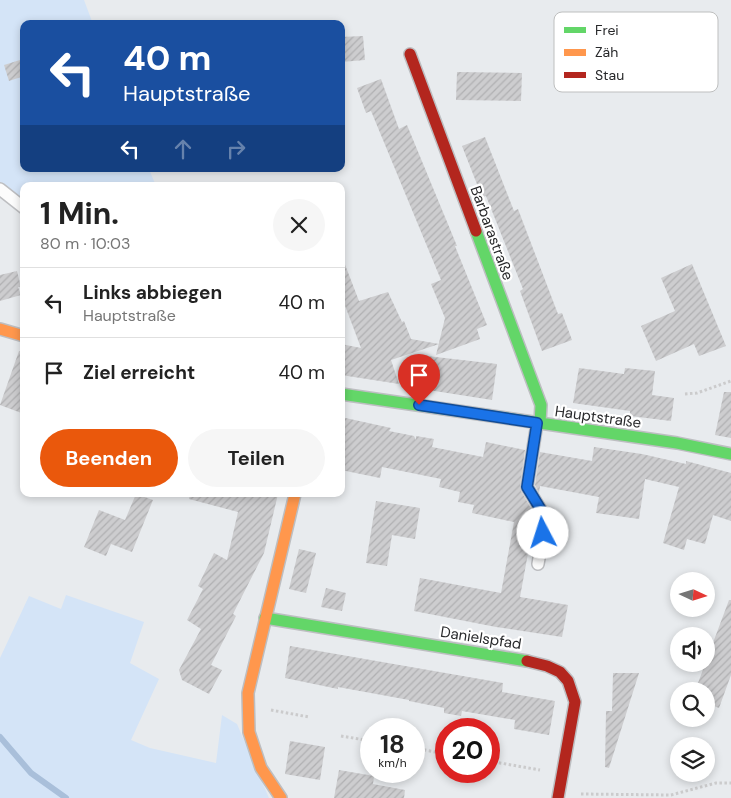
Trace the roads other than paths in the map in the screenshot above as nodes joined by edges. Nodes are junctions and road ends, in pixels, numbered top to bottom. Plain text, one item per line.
1 (410, 54) dead end
2 (0, 189) edge
3 (20, 205) edge
4 (0, 329) edge
5 (20, 335) edge
6 (345, 395) edge
7 (538, 423) junction
8 (731, 454) edge
9 (294, 497) edge
10 (538, 564) dead end
11 (265, 618) junction
12 (559, 796) edge
13 (281, 798) edge

1 - 7 street, Barbarastraße
2 - 3 lane
4 - 5 street
6 - 7 street, Hauptstraße
7 - 8 street, Hauptstraße
7 - 10 lane
9 - 11 street
11 - 12 street, Danielspfad
11 - 13 street

